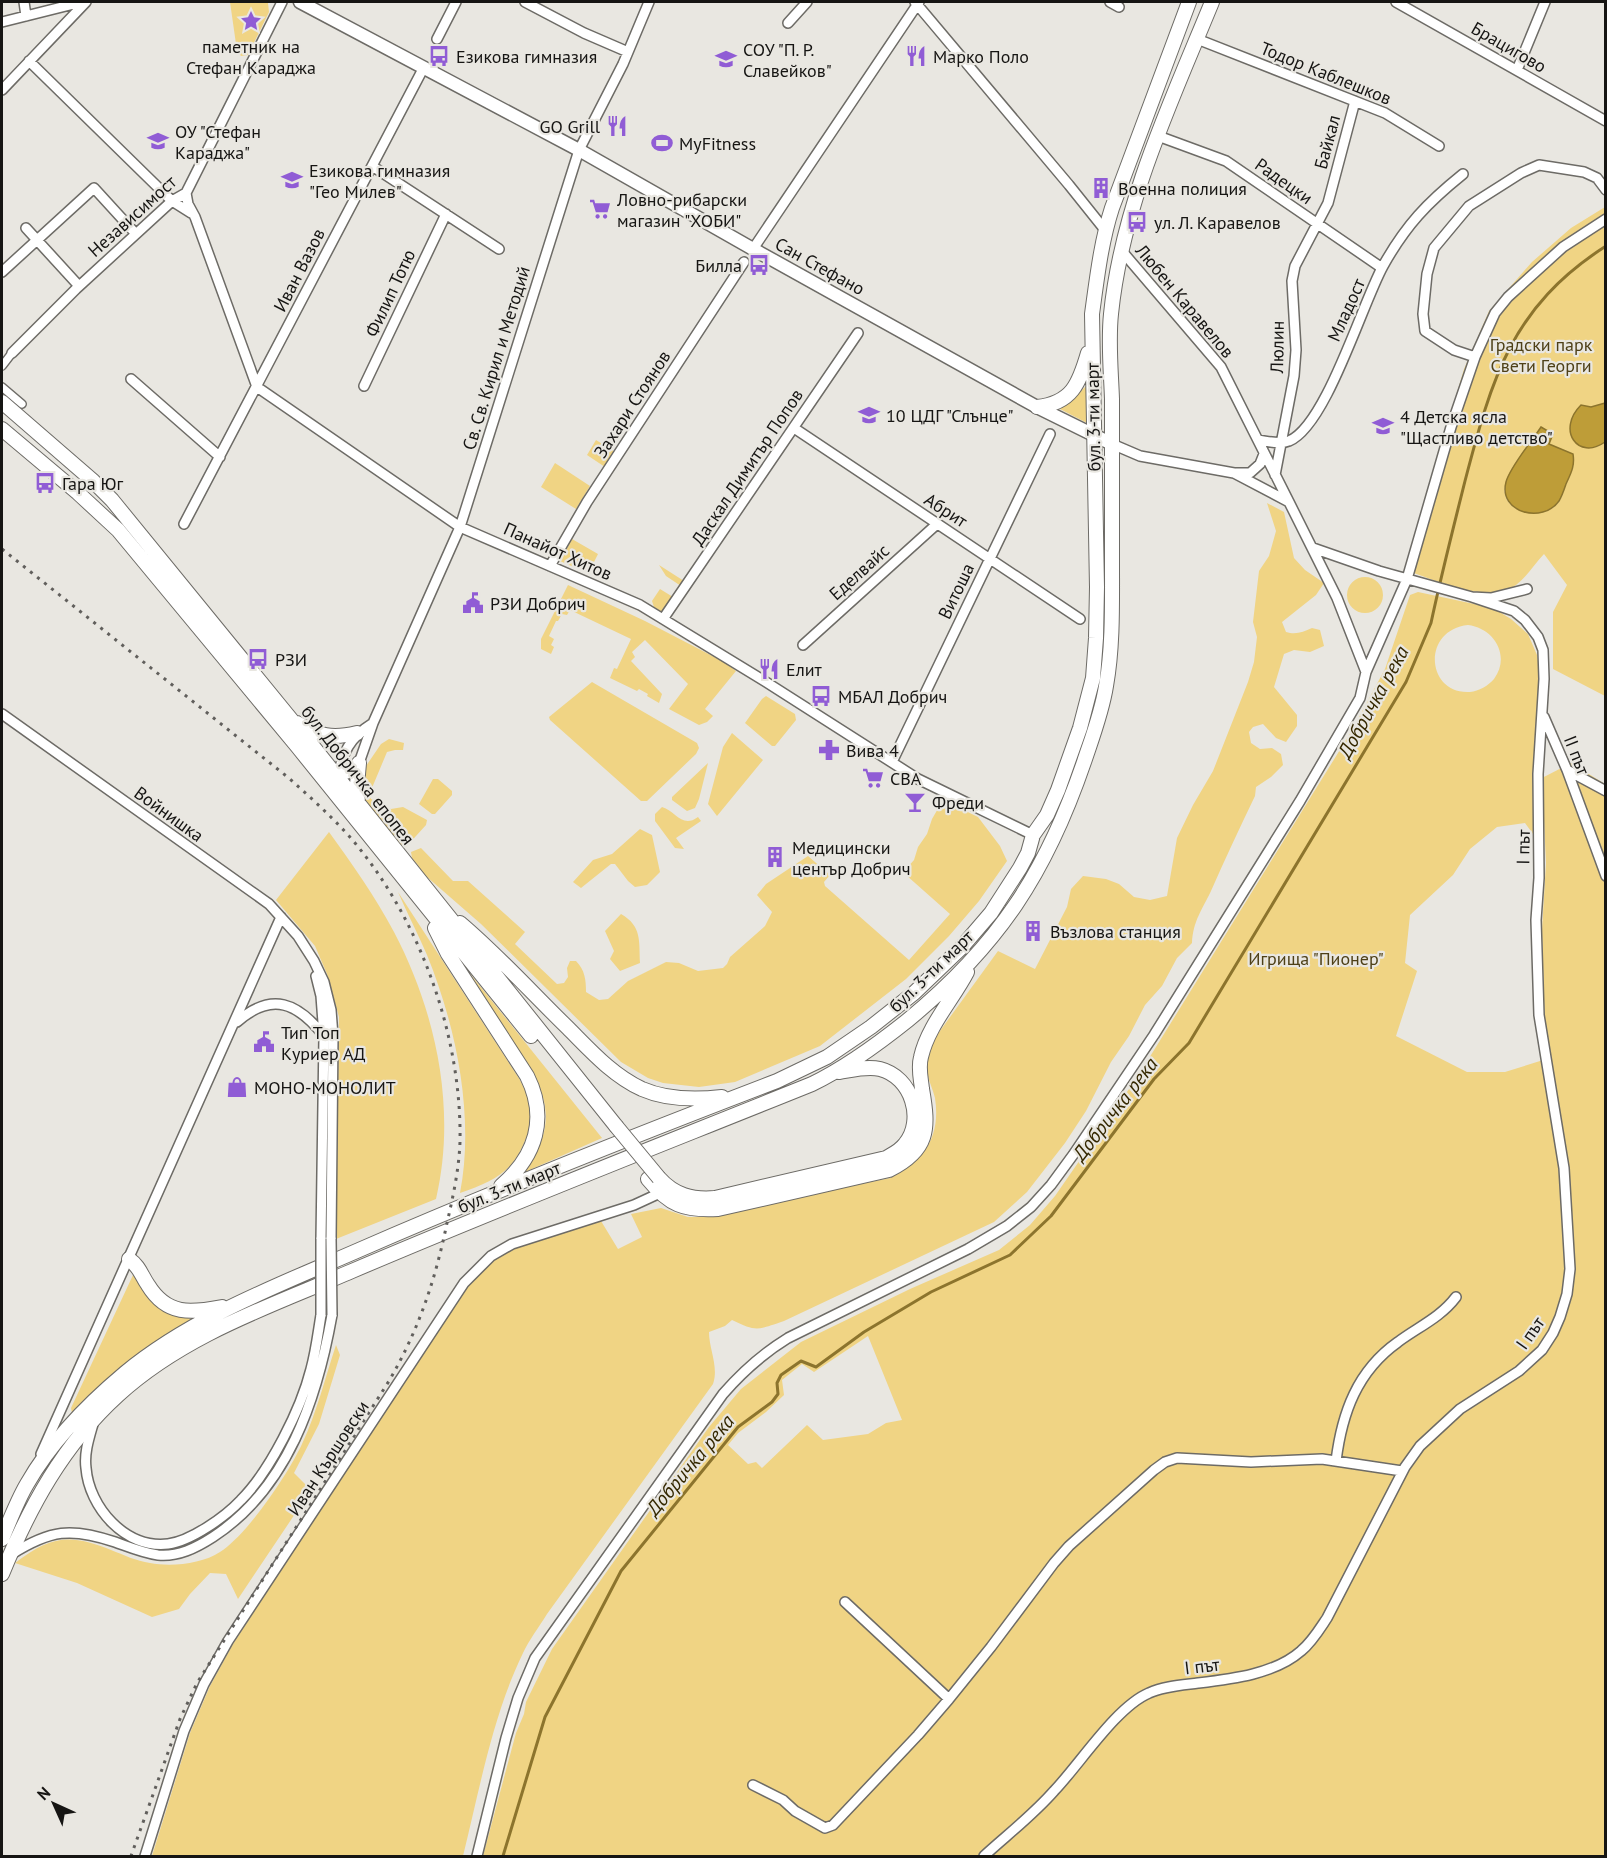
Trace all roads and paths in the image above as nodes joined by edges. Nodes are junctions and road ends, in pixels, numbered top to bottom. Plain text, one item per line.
1 (24, 2) edge
2 (84, 2) edge
3 (282, 2) edge
4 (300, 2) edge
5 (456, 2) edge
6 (525, 2) edge
7 (649, 2) edge
8 (807, 2) edge
9 (917, 2) edge
10 (1189, 2) edge
11 (1212, 2) edge
12 (1396, 2) edge
13 (1545, 2) edge
14 (1407, 4) edge
15 (26, 16) junction
16 (2, 22) edge
17 (788, 23) dead end
18 (437, 39) dead end
19 (1197, 39) junction
20 (628, 52) junction
21 (30, 61) junction
22 (424, 67) junction
23 (1517, 70) junction
24 (2, 90) edge
25 (1355, 101) junction
26 (1605, 121) edge
27 (1158, 136) junction
28 (1438, 146) dead end
29 (579, 150) junction
30 (372, 166) junction
31 (1463, 174) dead end
32 (1605, 190) edge
33 (186, 193) junction
34 (172, 201) junction
35 (446, 214) junction
36 (195, 217) junction
37 (1605, 219) edge
38 (1317, 224) junction
39 (26, 228) dead end
40 (1105, 230) junction
41 (136, 234) junction
42 (37, 240) junction
43 (499, 249) dead end
44 (753, 249) junction
45 (1121, 250) junction
46 (744, 262) dead end
47 (1382, 268) junction
48 (2, 273) edge
49 (79, 286) junction
50 (858, 333) dead end
51 (1092, 339) junction
52 (12, 353) joint
53 (1475, 357) junction
54 (2, 366) edge
55 (132, 379) dead end
56 (364, 386) dead end
57 (2, 387) edge
58 (257, 387) junction
59 (2, 402) edge
60 (22, 404) dead end
61 (1037, 407) junction
62 (794, 428) junction
63 (2, 429) edge
64 (1050, 434) dead end
65 (1094, 435) junction
66 (1258, 440) junction
67 (1280, 443) junction
68 (1112, 444) junction
69 (1264, 454) junction
70 (220, 457) junction
71 (1234, 473) junction
72 (1275, 475) junction
73 (1289, 502) junction
74 (184, 524) dead end
75 (937, 524) junction
76 (460, 527) junction
77 (1313, 548) junction
78 (990, 558) junction
79 (550, 566) junction
80 (1407, 579) junction
81 (1527, 590) dead end
82 (1472, 597) junction
83 (663, 619) junction
84 (1080, 619) dead end
85 (803, 645) dead end
86 (1366, 672) junction
87 (2, 714) edge
88 (1542, 714) junction
89 (291, 720) junction
90 (373, 723) junction
91 (357, 733) junction
92 (892, 762) junction
93 (359, 763) junction
94 (1567, 770) junction
95 (322, 777) junction
96 (337, 777) junction
97 (1605, 791) edge
98 (334, 793) junction
99 (358, 804) junction
100 (1034, 836) junction
101 (1050, 844) junction
102 (1605, 876) edge
103 (430, 904) junction
104 (281, 916) junction
105 (308, 951) junction
106 (972, 962) junction
107 (233, 1025) junction
108 (324, 1036) junction
109 (834, 1073) junction
110 (745, 1094) junction
111 (659, 1185) junction
112 (494, 1192) junction
113 (326, 1239) junction
114 (129, 1259) junction
115 (1456, 1297) dead end
116 (236, 1305) junction
117 (95, 1419) junction
118 (1336, 1461) junction
119 (1402, 1471) junction
120 (28, 1483) junction
121 (2, 1539) edge
122 (9, 1555) junction
123 (2, 1574) edge
124 (845, 1602) dead end
125 (949, 1699) junction
126 (753, 1785) dead end
127 (145, 1857) edge
128 (477, 1857) edge
129 (984, 1857) edge

1 - 15 street
2 - 15 street
2 - 21 street
3 - 33 street, Независимост
4 - 22 street, Сан Стефано
5 - 18 street
6 - 20 street
7 - 20 street, Св. Св. Кирил и Методий
8 - 17 street
9 - 40 street
9 - 44 street
10 - 40 main road, бул. 3-ти март
11 - 19 main road, бул. 3-ти март
12 - 14 street, Брацигово
13 - 23 street
14 - 23 street, Брацигово
15 - 16 street
19 - 25 street, Тодор Каблешков
19 - 27 main road, бул. 3-ти март
20 - 29 street, Св. Св. Кирил и Методий
21 - 24 street
21 - 34 street
22 - 29 street, Сан Стефано
22 - 30 street, Иван Вазов
23 - 26 street, Брацигово
25 - 28 street, Тодор Каблешков
25 - 38 street, Байкал
27 - 38 street, Радецки
27 - 45 main road, бул. 3-ти март
29 - 44 street, Сан Стефано
29 - 76 street, Св. Св. Кирил и Методий
30 - 35 street
30 - 58 street, Иван Вазов
31 - 47 street, Младост
32 - 53 street
33 - 34 street, Независимост
33 - 36 street
34 - 36 street
34 - 41 street, Независимост
35 - 43 street
35 - 56 street, Филип Тотю
36 - 58 street
37 - 53 street
38 - 47 street, Радецки
38 - 67 street, Люлин
39 - 42 street
40 - 51 main road, бул. 3-ти март
41 - 42 street
41 - 49 street, Независимост
42 - 48 street
42 - 49 street
44 - 61 street, Сан Стефано
45 - 66 street, Любен Каравелов
45 - 68 main road, бул. 3-ти март
46 - 79 street, Захари Стоянов
47 - 67 street, Младост
49 - 52 street, Независимост
50 - 62 street, Даскал Димитър Попов
51 - 61 main road
51 - 65 main road, бул. 3-ти март
52 - 54 street, Независимост
53 - 80 street
55 - 70 street
57 - 60 street
58 - 70 street, Иван Вазов
58 - 76 street, Панайот Хитов
59 - 89 main road, бул. Добричка епопея
61 - 65 street, Сан Стефано
62 - 75 street, Абрит
62 - 83 street, Даскал Димитър Попов
63 - 95 main road, бул. Добричка епопея
64 - 78 street, Витоша
65 - 68 street, Сан Стефано
65 - 100 main road, бул. 3-ти март
66 - 67 street
66 - 69 street, Любен Каравелов
67 - 72 street, Люлин
68 - 71 street, Сан Стефано
68 - 101 main road, бул. 3-ти март
69 - 71 street
69 - 72 street, Любен Каравелов
70 - 74 street, Иван Вазов
71 - 73 street, Сан Стефано
72 - 73 street, Любен Каравелов
73 - 77 street
75 - 78 street, Абрит
75 - 85 street, Еделвайс
76 - 79 street, Панайот Хитов
76 - 90 street, Св. Св. Кирил и Методий
77 - 80 street
77 - 86 street
78 - 84 street, Абрит
78 - 92 street, Витоша
79 - 83 street, Панайот Хитов
80 - 82 street
80 - 86 street
81 - 82 street
82 - 88 street, І път
83 - 92 street, Панайот Хитов
86 - 128 street
87 - 104 street, Войнишка
88 - 94 street, ІІ път
88 - 119 street, І път
89 - 91 main road
89 - 96 main road, бул. Добричка епопея
90 - 91 street
90 - 93 street, Св. Св. Кирил и Методий
91 - 96 street
92 - 100 street, Панайот Хитов
93 - 96 street
93 - 99 main road
94 - 97 street
94 - 102 street, ІІ път
95 - 96 street
95 - 98 main road, бул. Добричка епопея
96 - 98 street
96 - 99 main road, бул. Добричка епопея
98 - 103 main road, бул. Добричка епопея
99 - 103 main road, бул. Добричка епопея
100 - 101 main road
100 - 110 main road, бул. 3-ти март
101 - 106 main road, бул. 3-ти март
103 - 110 main road
103 - 111 main road, бул. Добричка епопея, bridge
103 - 112 main road
104 - 105 street, Войнишка
104 - 107 street
105 - 108 street
105 - 113 street
106 - 109 main road, бул. 3-ти март
106 - 111 main road
107 - 108 street
107 - 114 street
108 - 113 street
109 - 111 main road
109 - 117 main road, бул. 3-ти март
110 - 112 main road, бул. 3-ти март
111 - 127 street, Иван Кършовски
112 - 116 main road, бул. 3-ти март
113 - 117 street, bridge
113 - 122 street, bridge
114 - 116 main road
114 - 120 street
115 - 118 street
116 - 120 main road, бул. 3-ти март
117 - 122 main road, бул. 3-ти март
118 - 119 street
118 - 125 street
119 - 129 street, І път
120 - 121 main road, бул. 3-ти март
122 - 123 main road, бул. 3-ти март
124 - 125 street
125 - 126 street

